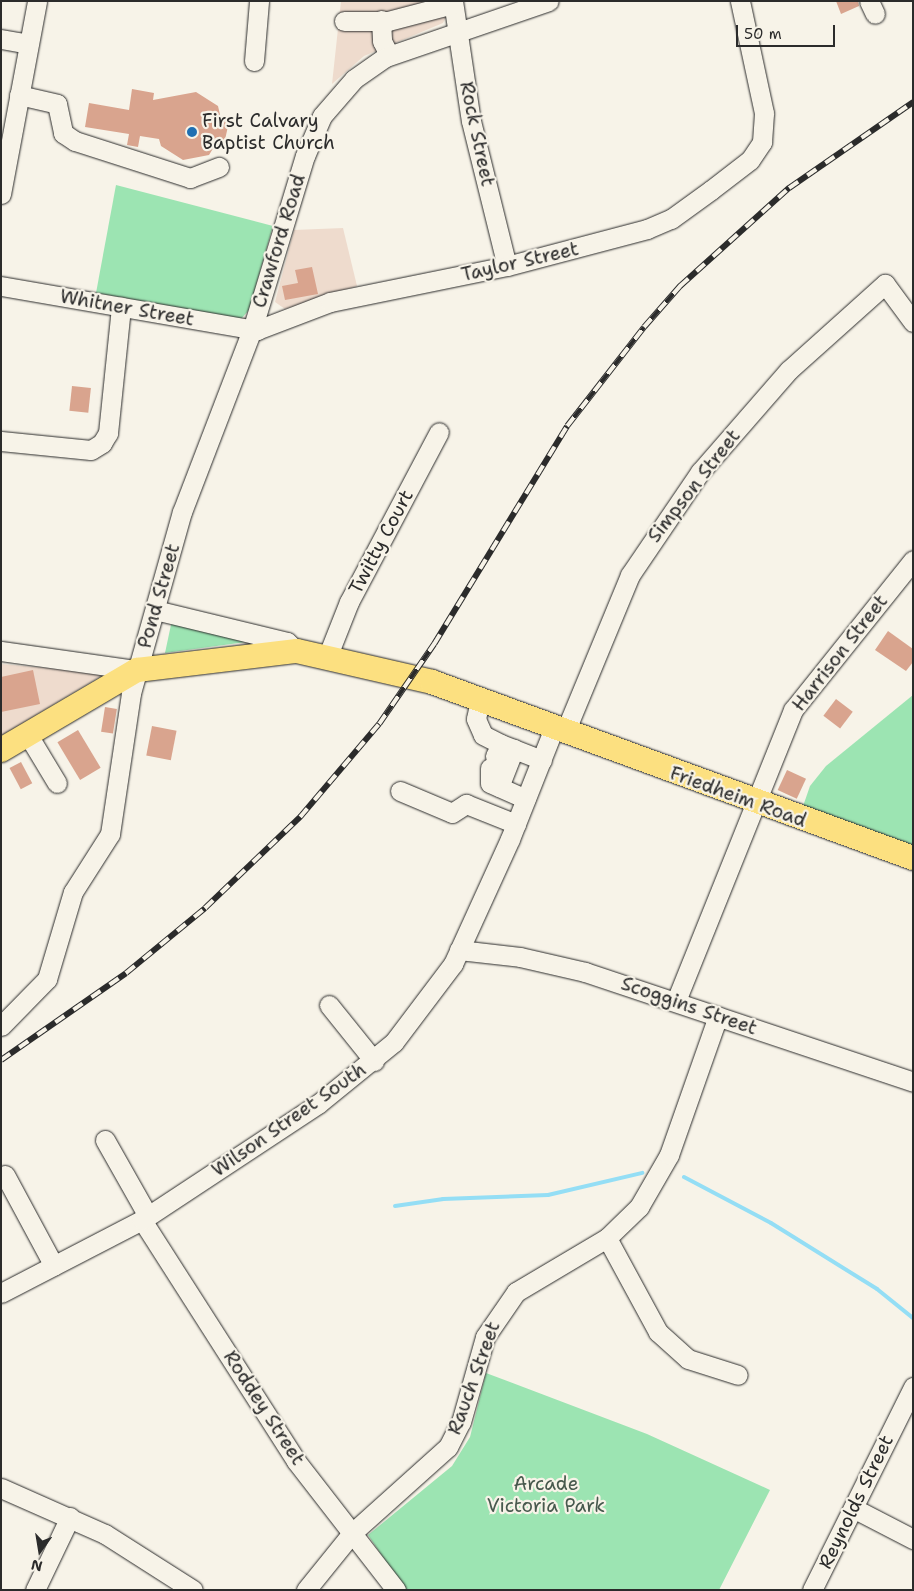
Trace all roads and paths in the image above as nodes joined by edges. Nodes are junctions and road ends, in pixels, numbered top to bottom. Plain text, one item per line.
1 (37, 1) edge
2 (259, 1) edge
3 (549, 1) edge
4 (740, 1) edge
5 (453, 3) edge
6 (381, 20) junction
7 (344, 21) dead end
8 (458, 32) junction
9 (1, 39) edge
10 (29, 44) junction
11 (389, 55) junction
12 (254, 61) dead end
13 (19, 95) junction
14 (219, 167) dead end
15 (1, 194) edge
16 (507, 266) junction
17 (1, 286) edge
18 (121, 307) junction
19 (913, 322) edge
20 (252, 330) junction
21 (439, 432) dead end
22 (1, 441) edge
23 (913, 560) edge
24 (155, 610) junction
25 (1, 651) edge
26 (297, 651) junction
27 (328, 655) junction
28 (138, 670) junction
29 (480, 700) junction
30 (559, 730) junction
31 (28, 735) junction
32 (1, 750) edge
33 (500, 754) junction
34 (542, 760) junction
35 (57, 783) dead end
36 (499, 787) junction
37 (400, 791) dead end
38 (526, 798) junction
39 (755, 804) junction
40 (516, 824) junction
41 (913, 858) edge
42 (459, 950) junction
43 (676, 1001) junction
44 (329, 1005) dead end
45 (718, 1016) junction
46 (1, 1026) edge
47 (374, 1061) junction
48 (913, 1082) edge
49 (106, 1140) dead end
50 (5, 1175) dead end
51 (145, 1218) junction
52 (607, 1238) junction
53 (54, 1266) junction
54 (1, 1293) edge
55 (738, 1375) dead end
56 (912, 1389) edge
57 (1, 1488) edge
58 (853, 1508) junction
59 (70, 1517) junction
60 (352, 1533) junction
61 (913, 1539) edge
62 (35, 1590) edge
63 (193, 1590) edge
64 (306, 1590) edge
65 (396, 1590) edge
66 (812, 1590) edge

1 - 10 street
2 - 12 street
3 - 8 street, Crawford Road
4 - 16 street, Taylor Street
5 - 6 street
5 - 8 street, Rock Street
6 - 7 street
6 - 11 street
8 - 11 street, Crawford Road
8 - 16 street, Rock Street
9 - 10 street
10 - 13 street
11 - 20 street, Crawford Road
13 - 14 street
13 - 15 street
16 - 20 street, Taylor Street
17 - 18 street, Whitner Street
18 - 20 street, Whitner Street
18 - 22 street
19 - 30 street, Simpson Street
20 - 24 street, Pond Street
21 - 27 street, Twitty Court
23 - 39 street, Harrison Street
24 - 26 street
24 - 28 street, Pond Street
25 - 28 street
26 - 27 main road, Friedheim Road
26 - 28 main road, Friedheim Road
27 - 29 main road, Friedheim Road
28 - 31 main road
28 - 46 street, Pond Street
29 - 30 main road, Friedheim Road
29 - 33 street
30 - 34 street, Wilson Street South
30 - 39 main road, Friedheim Road
31 - 32 main road
31 - 35 street
33 - 34 street
33 - 36 street
33 - 36 street
34 - 38 street, Wilson Street South
36 - 38 street
37 - 40 street
38 - 40 street, Wilson Street South
39 - 41 main road, Friedheim Road
39 - 43 street, Harrison Street
40 - 42 street, Wilson Street South
42 - 43 street, Scoggins Street
42 - 47 street, Wilson Street South
43 - 45 street, Scoggins Street
44 - 47 street
45 - 48 street, Scoggins Street
45 - 52 street, Rauch Street
47 - 51 street, Wilson Street South
49 - 51 street, Roddey Street
50 - 53 street
51 - 53 street, Wilson Street South
51 - 60 street, Roddey Street
52 - 55 street
52 - 60 street, Rauch Street
53 - 54 street, Wilson Street South
56 - 58 street, Reynolds Street
57 - 59 street
58 - 61 street
58 - 66 street, Reynolds Street
59 - 62 street
59 - 63 street
60 - 64 street, Rauch Street
60 - 65 street, Roddey Street

